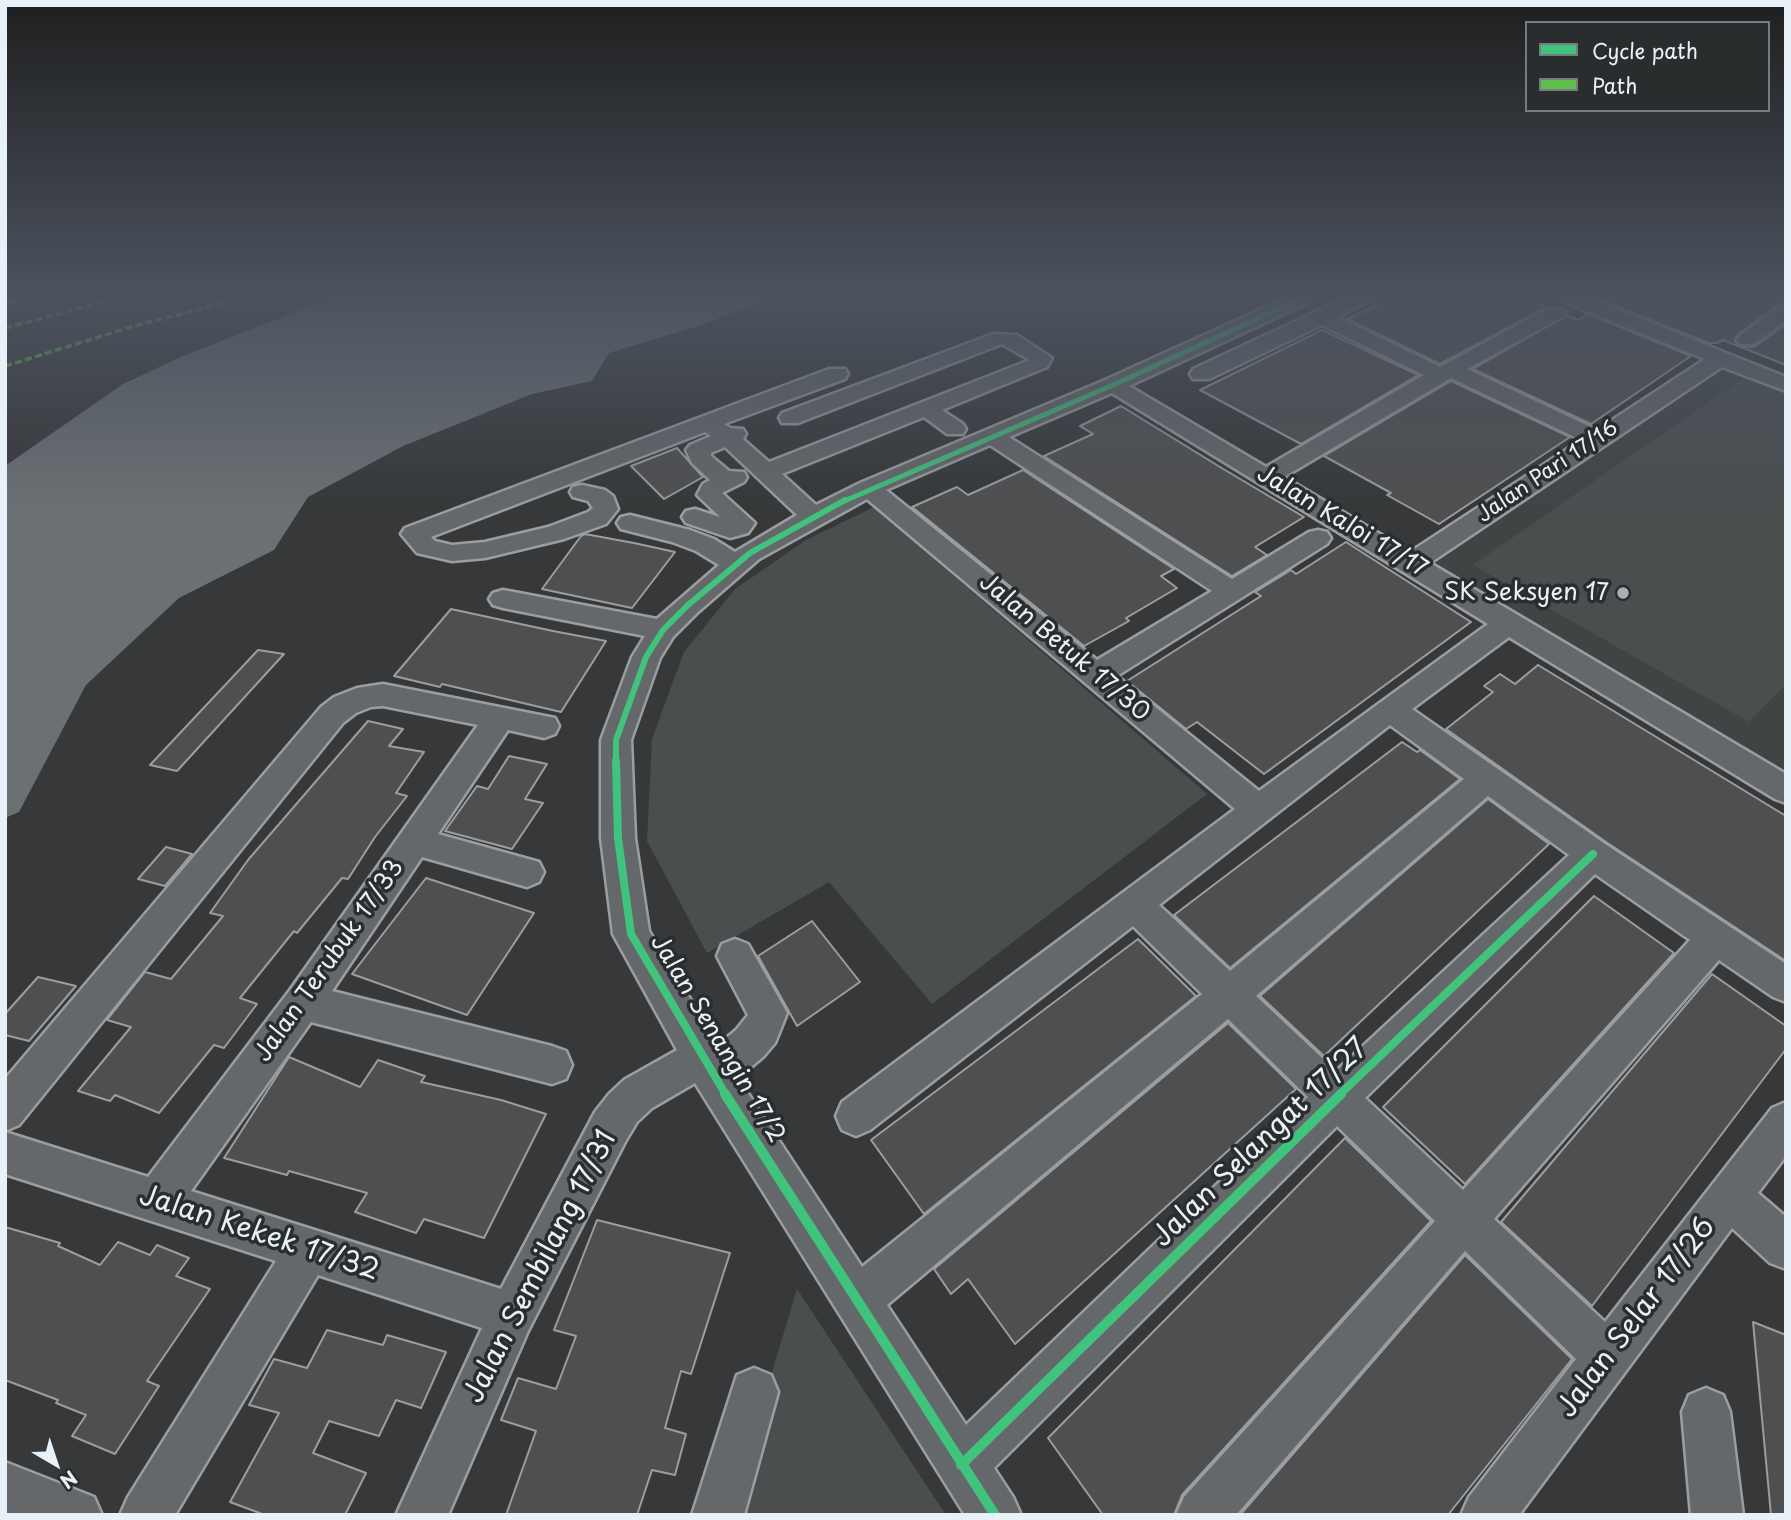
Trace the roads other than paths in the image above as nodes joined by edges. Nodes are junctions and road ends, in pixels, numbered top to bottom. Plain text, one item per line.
1 (924, 367) edge
2 (1034, 367) edge
3 (1147, 367) edge
4 (1213, 367) edge
5 (1435, 367) edge
6 (1454, 367) edge
7 (1709, 367) edge
8 (1742, 367) edge
9 (1445, 372) junction
10 (837, 374) dead end
11 (1201, 374) dead end
12 (1786, 384) edge
13 (1113, 386) junction
14 (790, 418) junction
15 (718, 430) junction
16 (993, 438) junction
17 (1597, 439) junction
18 (836, 456) junction
19 (761, 468) junction
20 (1266, 477) junction
21 (726, 482) junction
22 (869, 488) junction
23 (582, 492) dead end
24 (813, 516) junction
25 (695, 517) dead end
26 (630, 523) dead end
27 (1318, 538) dead end
28 (1412, 563) junction
29 (736, 564) junction
30 (1232, 591) junction
31 (503, 599) dead end
32 (1509, 623) junction
33 (663, 630) junction
34 (1096, 675) junction
35 (1390, 709) junction
36 (499, 719) junction
37 (544, 726) dead end
38 (1487, 778) junction
39 (1786, 790) edge
40 (1258, 809) junction
41 (414, 841) junction
42 (1593, 853) junction
43 (527, 872) dead end
44 (1134, 904) junction
45 (1716, 937) junction
46 (735, 956) dead end
47 (1786, 985) edge
48 (1229, 995) junction
49 (303, 1002) junction
50 (552, 1065) dead end
51 (708, 1065) junction
52 (1336, 1098) junction
53 (5, 1111) edge
54 (856, 1116) dead end
55 (1786, 1122) edge
56 (5, 1153) edge
57 (1729, 1196) junction
58 (158, 1200) junction
59 (1464, 1220) junction
60 (1786, 1247) edge
61 (307, 1252) junction
62 (858, 1299) junction
63 (512, 1315) junction
64 (1607, 1357) junction
65 (754, 1392) dead end
66 (1706, 1412) dead end
67 (961, 1465) junction
68 (5, 1487) edge
69 (76, 1515) edge
70 (146, 1515) edge
71 (422, 1515) edge
72 (718, 1515) edge
73 (995, 1515) edge
74 (1202, 1515) edge
75 (1487, 1515) edge
76 (1717, 1515) edge

1 - 14 street
2 - 18 street
3 - 13 street, Jalan Senangin 17/2
4 - 11 street
5 - 9 street
6 - 9 street
7 - 17 street, Jalan Pari 17/16
8 - 12 street
9 - 17 street
9 - 20 street
10 - 15 street
13 - 16 street, Jalan Senangin 17/2
13 - 20 street, Jalan Kaloi 17/17
14 - 15 street
14 - 18 street
15 - 19 street
15 - 21 street
15 - 23 street
16 - 22 street, Jalan Senangin 17/2
16 - 30 street
17 - 28 street, Jalan Pari 17/16
18 - 19 street
19 - 21 street
19 - 24 street
20 - 28 street, Jalan Kaloi 17/17
21 - 25 street
22 - 24 street, Jalan Senangin 17/2
22 - 34 street, Jalan Betuk 17/30
24 - 29 street, Jalan Senangin 17/2
26 - 29 street
27 - 30 street
28 - 32 street, Jalan Kaloi 17/17
29 - 33 street, Jalan Senangin 17/2
30 - 34 street
31 - 33 street
32 - 35 street
32 - 39 street, Jalan Kaloi 17/17
33 - 51 street, Jalan Senangin 17/2
34 - 40 street, Jalan Betuk 17/30
35 - 38 street
35 - 40 street
36 - 37 street
36 - 41 street, Jalan Terubuk 17/33
36 - 53 street
38 - 42 street
38 - 48 street
40 - 44 street
41 - 43 street
41 - 49 street, Jalan Terubuk 17/33
42 - 45 street
42 - 52 street, Jalan Selangat 17/27
44 - 48 street
44 - 54 street
45 - 47 street
45 - 59 street
46 - 51 street, Jalan Sembilang 17/31
48 - 52 street
48 - 62 street
49 - 50 street
49 - 58 street, Jalan Terubuk 17/33
51 - 62 street, Jalan Senangin 17/2
51 - 63 street, Jalan Sembilang 17/31
52 - 59 street
52 - 67 street, Jalan Selangat 17/27
55 - 57 street, Jalan Selar 17/26
56 - 58 street, Jalan Kekek 17/32
57 - 60 street
57 - 64 street, Jalan Selar 17/26
58 - 61 street, Jalan Kekek 17/32
59 - 64 street
59 - 74 street
61 - 63 street, Jalan Kekek 17/32
61 - 70 street
62 - 67 street, Jalan Senangin 17/2
63 - 71 street, Jalan Sembilang 17/31
64 - 75 street, Jalan Selar 17/26
65 - 72 street
66 - 76 street
67 - 73 street, Jalan Senangin 17/2
68 - 69 street

